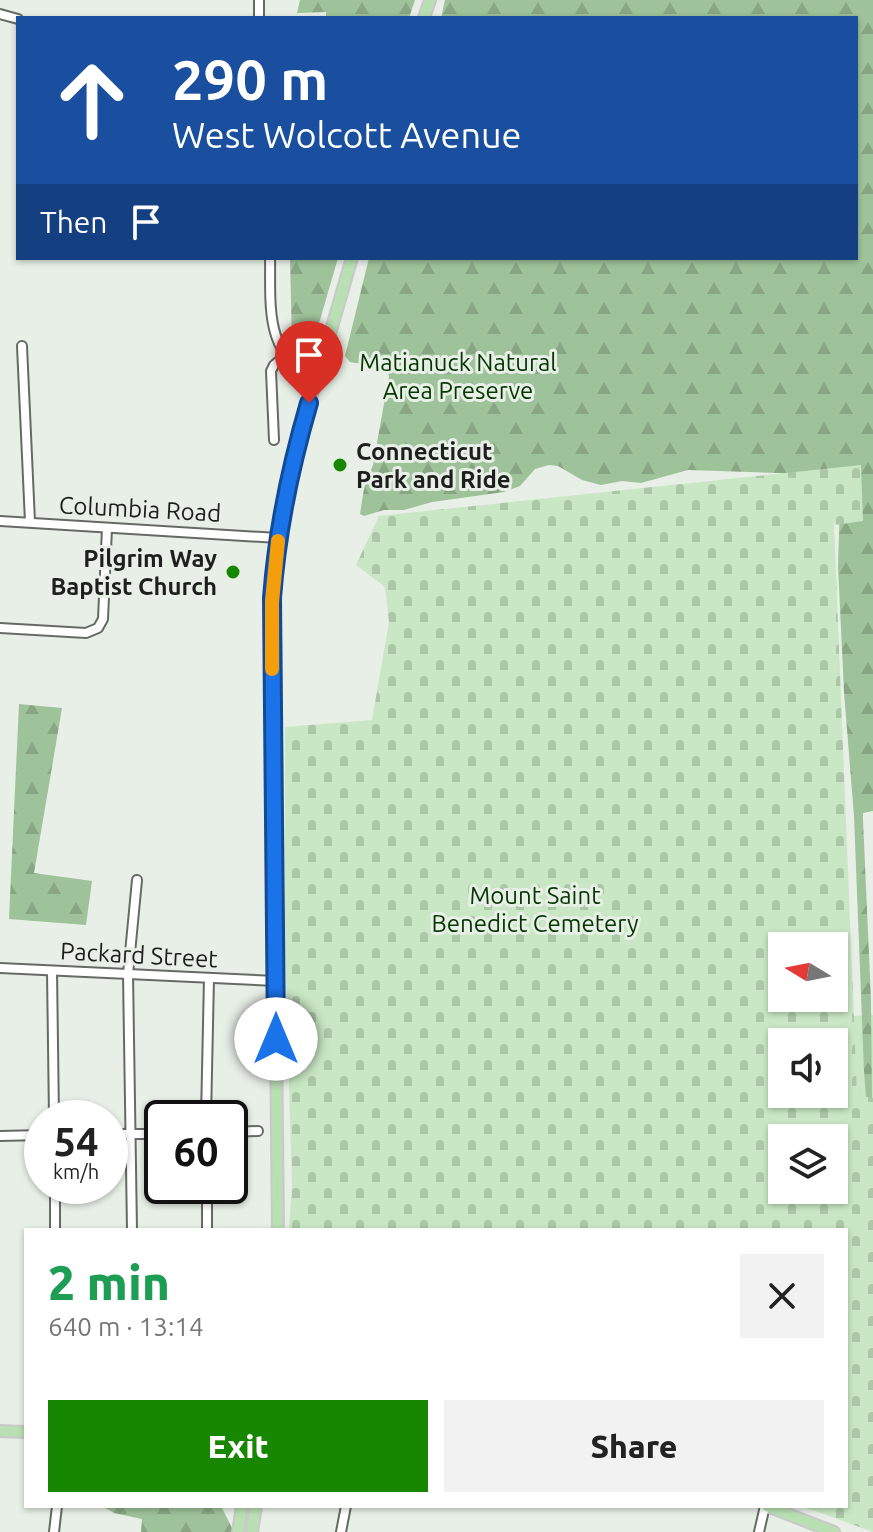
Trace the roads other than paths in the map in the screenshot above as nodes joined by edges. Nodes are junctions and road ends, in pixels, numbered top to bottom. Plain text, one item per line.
1 (270, 260) edge
2 (351, 260) edge
3 (22, 346) dead end
4 (286, 355) junction
5 (318, 375) junction
6 (274, 440) dead end
7 (0, 521) edge
8 (30, 522) junction
9 (107, 528) junction
10 (278, 538) junction
11 (0, 628) edge
12 (137, 880) dead end
13 (0, 968) edge
14 (52, 971) junction
15 (128, 974) junction
16 (209, 978) junction
17 (276, 981) junction
18 (54, 1100) edge
19 (206, 1100) edge
20 (248, 1131) edge
21 (258, 1131) dead end
22 (130, 1134) junction
23 (144, 1134) edge
24 (24, 1135) edge
25 (0, 1136) edge
26 (55, 1204) edge
27 (207, 1204) edge
28 (55, 1228) edge
29 (132, 1228) edge
30 (207, 1228) edge
31 (278, 1228) edge
32 (0, 1431) edge
33 (24, 1432) edge
34 (57, 1508) edge
35 (242, 1508) edge
36 (256, 1508) edge
37 (346, 1508) edge
38 (765, 1508) edge
39 (771, 1508) edge
40 (54, 1532) edge
41 (238, 1532) edge
42 (252, 1532) edge
43 (341, 1532) edge
44 (759, 1532) edge
45 (834, 1532) edge

1 - 4 street
2 - 5 main road
3 - 8 street
4 - 5 street
4 - 6 street
5 - 10 main road
7 - 8 street, Columbia Road
8 - 9 street, Columbia Road
9 - 10 street, Columbia Road
9 - 11 street
10 - 17 main road
12 - 15 street
13 - 14 street, Packard Street
14 - 15 street, Packard Street
14 - 18 street
15 - 16 street, Packard Street
15 - 22 street
16 - 17 street, Packard Street
16 - 19 street
17 - 31 main road
20 - 21 street
22 - 23 street
22 - 29 street
24 - 25 street
26 - 28 street
27 - 30 street
32 - 33 main road
34 - 40 street
35 - 41 main road
36 - 42 main road
37 - 43 street
38 - 44 street
39 - 45 main road

